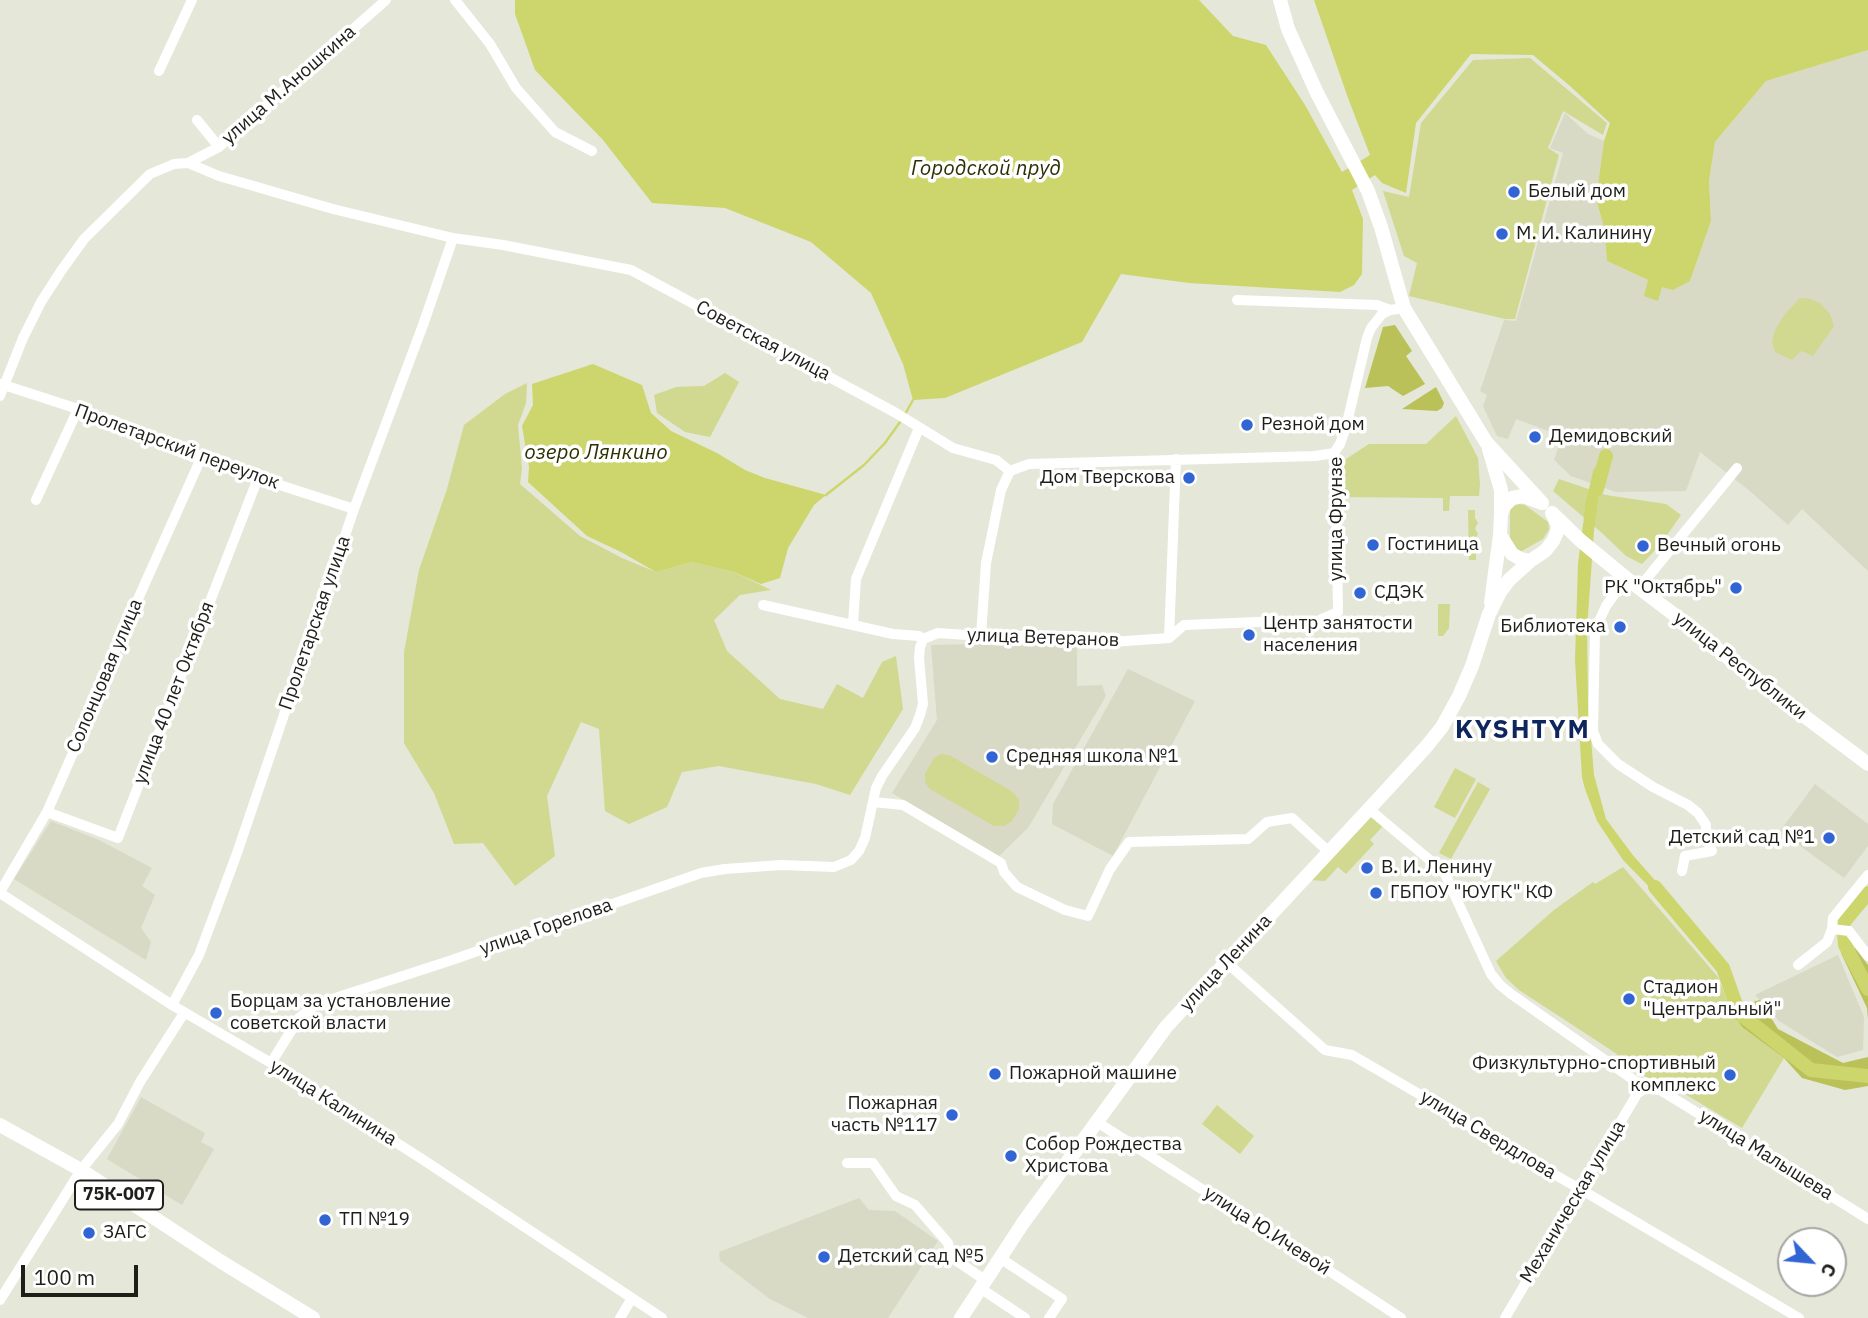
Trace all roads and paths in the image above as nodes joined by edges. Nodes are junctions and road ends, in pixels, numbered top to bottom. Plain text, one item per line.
1 (192, 0) edge
2 (386, 0) edge
3 (455, 0) edge
4 (1280, 0) edge
5 (159, 71) dead end
6 (197, 120) dead end
7 (219, 147) junction
8 (592, 150) dead end
9 (188, 163) junction
10 (453, 238) junction
11 (1237, 300) dead end
12 (1397, 309) junction
13 (1, 388) edge
14 (78, 410) junction
15 (919, 428) junction
16 (1486, 442) junction
17 (1334, 453) junction
18 (202, 456) junction
19 (1176, 459) junction
20 (1737, 468) dead end
21 (1010, 471) junction
22 (258, 478) junction
23 (36, 500) dead end
24 (1547, 508) junction
25 (354, 509) junction
26 (1501, 514) junction
27 (1500, 535) junction
28 (1581, 541) junction
29 (1533, 559) junction
30 (1626, 578) junction
31 (1639, 588) junction
32 (762, 605) dead end
33 (1489, 614) junction
34 (1321, 619) dead end
35 (1282, 621) dead end
36 (853, 624) junction
37 (981, 636) junction
38 (1169, 638) junction
39 (923, 639) junction
40 (1868, 764) edge
41 (873, 802) junction
42 (1369, 809) junction
43 (47, 812) junction
44 (1329, 852) junction
45 (1682, 871) dead end
46 (1868, 875) edge
47 (0, 892) edge
48 (1832, 929) junction
49 (1868, 956) edge
50 (1226, 962) junction
51 (1798, 965) dead end
52 (172, 1005) junction
53 (184, 1013) junction
54 (271, 1063) junction
55 (1645, 1088) junction
56 (1097, 1122) junction
57 (0, 1125) edge
58 (847, 1163) dead end
59 (81, 1170) junction
60 (1580, 1189) junction
61 (1868, 1219) edge
62 (1000, 1258) junction
63 (983, 1284) junction
64 (632, 1298) junction
65 (0, 1300) edge
66 (313, 1318) edge
67 (620, 1318) edge
68 (662, 1318) edge
69 (961, 1318) edge
70 (1026, 1318) edge
71 (1049, 1318) edge
72 (1401, 1318) edge
73 (1505, 1318) edge
74 (1798, 1318) edge

1 - 5 street
2 - 7 street, улица М.Аношкина
3 - 8 street
4 - 12 main road
6 - 7 street
7 - 9 street, улица М.Аношкина
9 - 10 street, Советская улица
9 - 13 street, улица М.Аношкина
10 - 15 street, Советская улица
10 - 25 street, Пролетарская улица
11 - 12 street
12 - 16 main road
12 - 17 street, улица Фрунзе
13 - 14 street, Пролетарский переулок
14 - 18 street, Пролетарский переулок
14 - 23 street
15 - 21 street, Советская улица
15 - 36 street
16 - 24 main road, улица Республики
16 - 26 main road
17 - 19 street
17 - 34 street, улица Фрунзе
18 - 22 street, Пролетарский переулок
18 - 43 street, Солонцовая улица
19 - 21 street
19 - 38 street
20 - 31 street
21 - 37 street
22 - 25 street, Пролетарский переулок
22 - 43 street, улица 40 лет Октября
24 - 26 main road
24 - 28 main road, улица Республики
24 - 29 main road
25 - 52 street, Пролетарская улица
26 - 27 main road
27 - 29 main road
27 - 33 main road
28 - 29 main road
28 - 30 main road, улица Республики
29 - 33 main road
30 - 31 main road, улица Республики
30 - 45 street
31 - 40 main road, улица Республики
32 - 36 street, улица Ветеранов
33 - 42 main road, улица Ленина
35 - 38 street, улица Ветеранов
36 - 39 street, улица Ветеранов
37 - 38 street, улица Ветеранов
37 - 39 street, улица Ветеранов
39 - 41 street
41 - 44 street
41 - 54 street, улица Горелова
42 - 44 main road, улица Ленина
42 - 55 street, улица Малышева
43 - 47 street, Солонцовая улица
44 - 50 main road, улица Ленина
46 - 48 street
47 - 52 street, улица Калинина
48 - 49 street
48 - 51 street
50 - 56 main road, улица Ленина
50 - 60 street, улица Свердлова
52 - 53 street, улица Калинина
53 - 54 street, улица Калинина
53 - 59 street
54 - 64 street, улица Калинина
55 - 60 street, Механическая улица
55 - 61 street, улица Малышева
56 - 62 main road, улица Ленина
56 - 72 street, улица Ю.Ичевой
57 - 59 main road, 75К-007
58 - 63 street
59 - 65 street
59 - 66 main road, 75К-007
60 - 73 street, Механическая улица
60 - 74 street, улица Свердлова
62 - 63 main road, улица Ленина
62 - 71 street
63 - 69 main road, улица Ленина
63 - 70 street
64 - 67 street
64 - 68 street, улица Калинина

